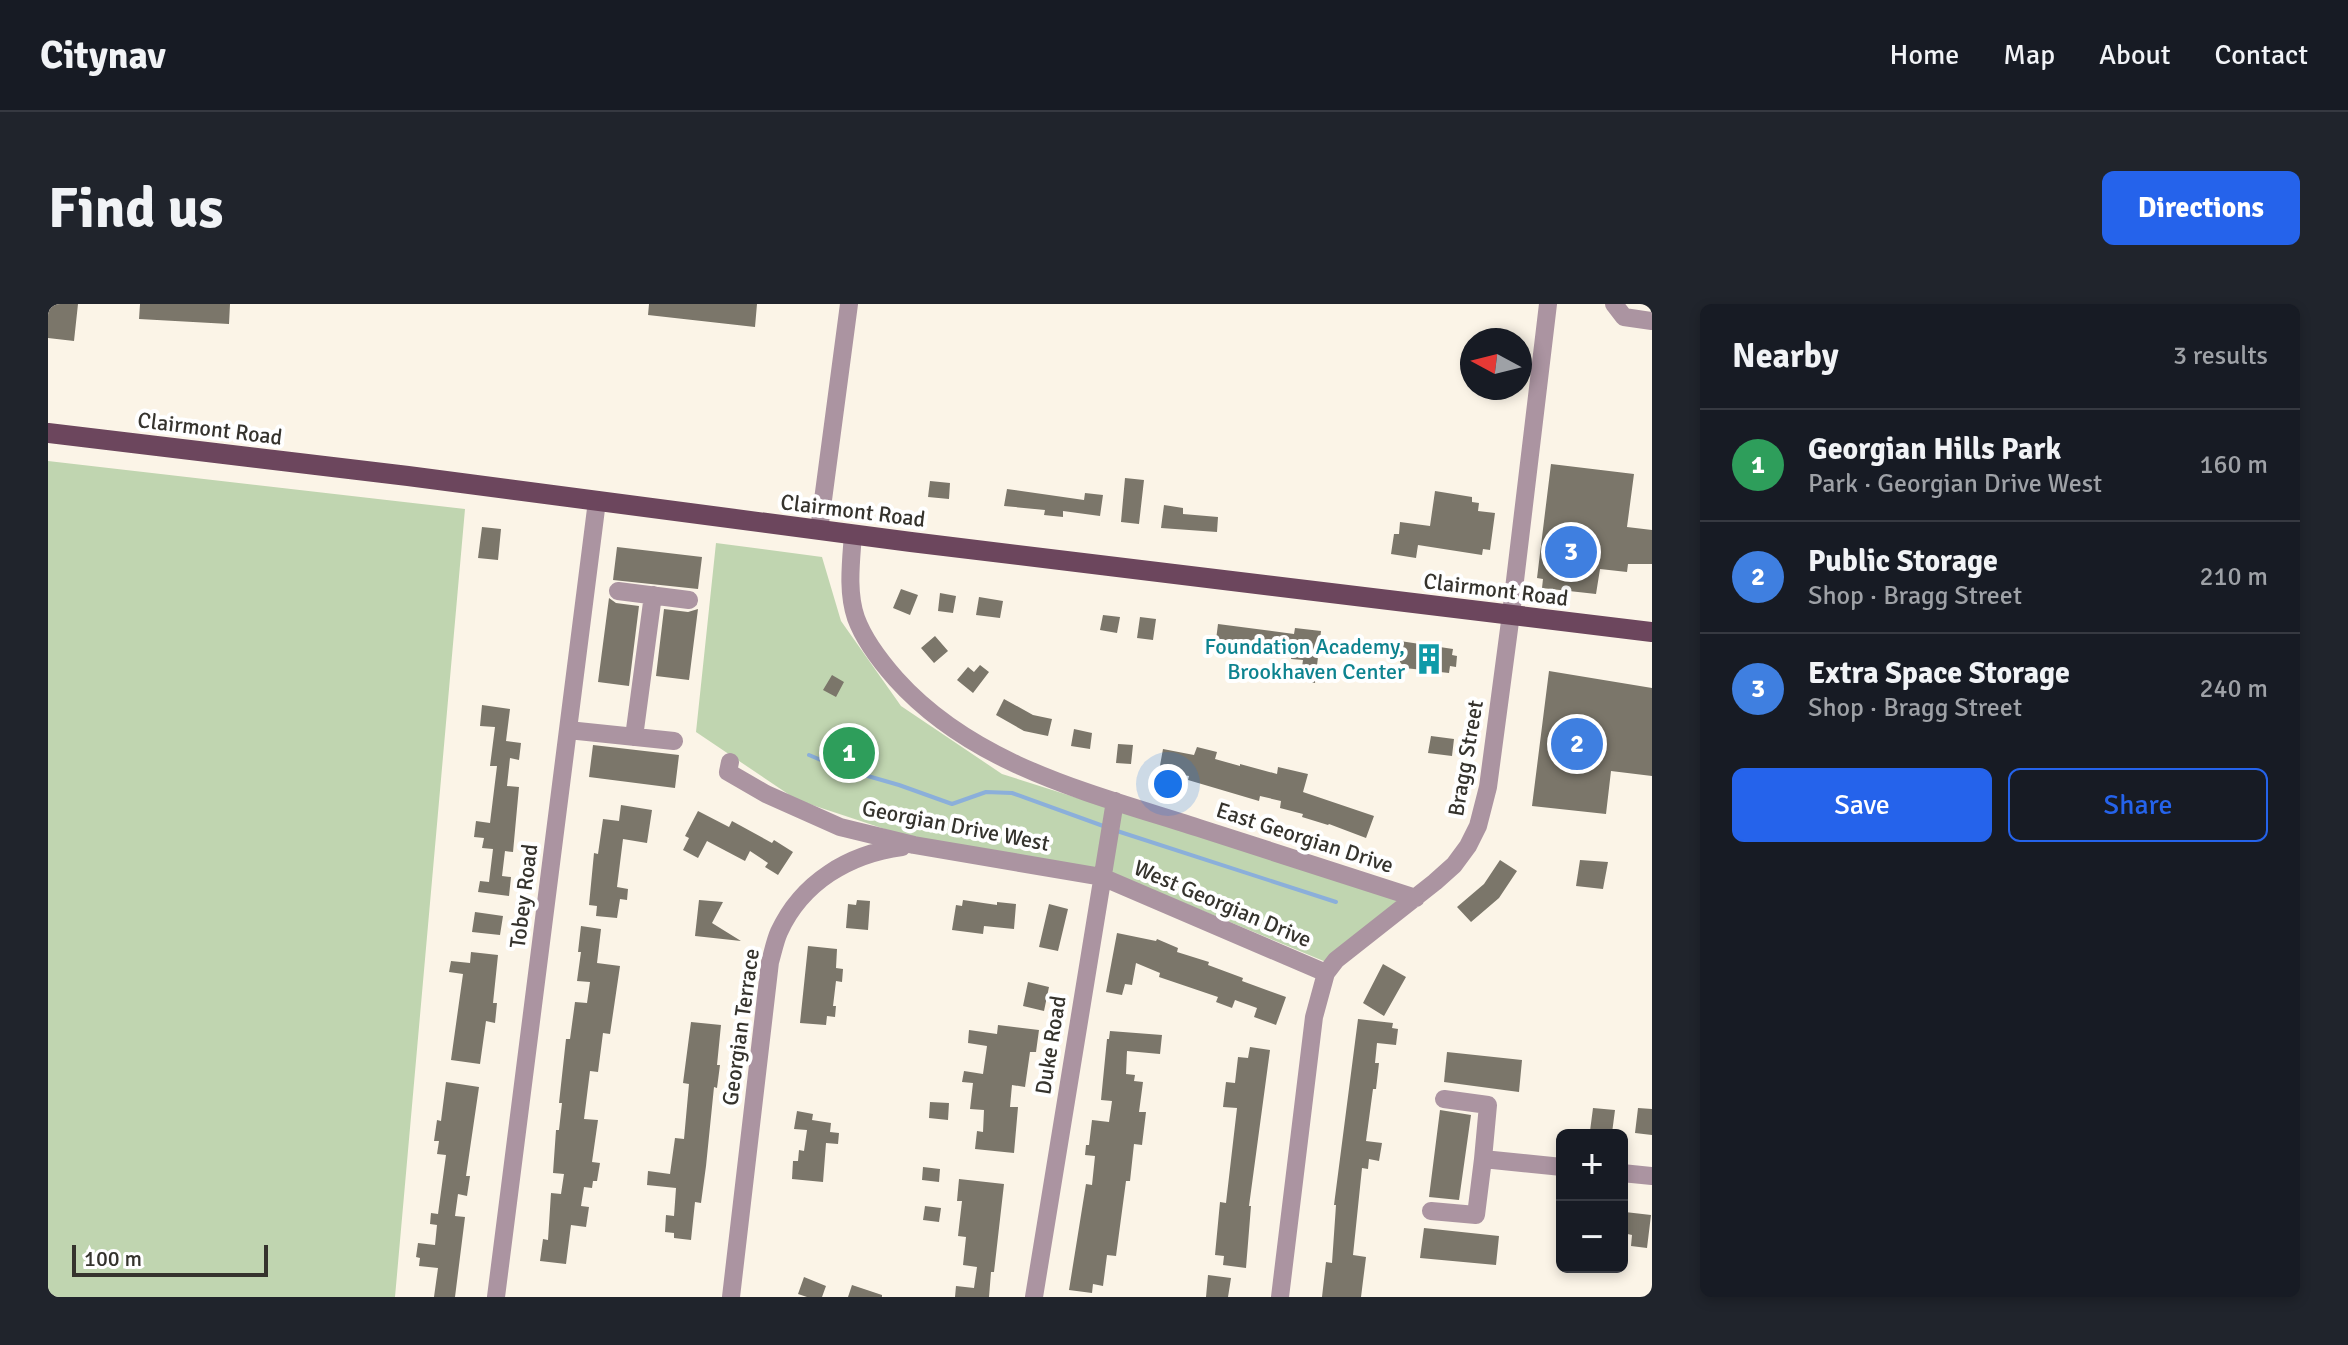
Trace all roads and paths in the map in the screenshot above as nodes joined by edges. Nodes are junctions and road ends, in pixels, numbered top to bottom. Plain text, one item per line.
1 (849, 304) edge
2 (1548, 304) edge
3 (1614, 304) edge
4 (1652, 321) edge
5 (48, 433) edge
6 (597, 501) junction
7 (819, 530) junction
8 (853, 534) junction
9 (618, 591) dead end
10 (653, 595) junction
11 (689, 600) dead end
12 (1511, 614) junction
13 (1652, 632) edge
14 (568, 730) junction
15 (634, 737) junction
16 (674, 741) dead end
17 (730, 762) dead end
18 (1115, 801) junction
19 (914, 845) junction
20 (1102, 877) junction
21 (1416, 898) junction
22 (1326, 973) junction
23 (1444, 1099) dead end
24 (1483, 1159) junction
25 (1556, 1166) edge
26 (1628, 1174) edge
27 (1652, 1176) edge
28 (1431, 1211) dead end
29 (496, 1297) edge
30 (731, 1297) edge
31 (1034, 1297) edge
32 (1280, 1297) edge

1 - 7 street
2 - 12 street, Bragg Street
3 - 4 street
5 - 6 main road, Clairmont Road
6 - 7 main road, Clairmont Road
6 - 14 street, Tobey Road
7 - 8 main road, Clairmont Road
8 - 12 main road, Clairmont Road
8 - 18 street, East Georgian Drive
9 - 10 street
10 - 11 street
10 - 15 street
12 - 13 main road, Clairmont Road
12 - 21 street, Bragg Street
14 - 15 street
14 - 29 street, Tobey Road
15 - 16 street
17 - 19 street, Georgian Drive West
18 - 20 street, Duke Road
18 - 21 street, East Georgian Drive
19 - 20 street, Georgian Drive West
19 - 30 street, Georgian Terrace
20 - 22 street, West Georgian Drive
20 - 31 street, Duke Road
21 - 22 street, Bragg Street
22 - 32 street
23 - 24 street
24 - 25 street
24 - 28 street
26 - 27 street

